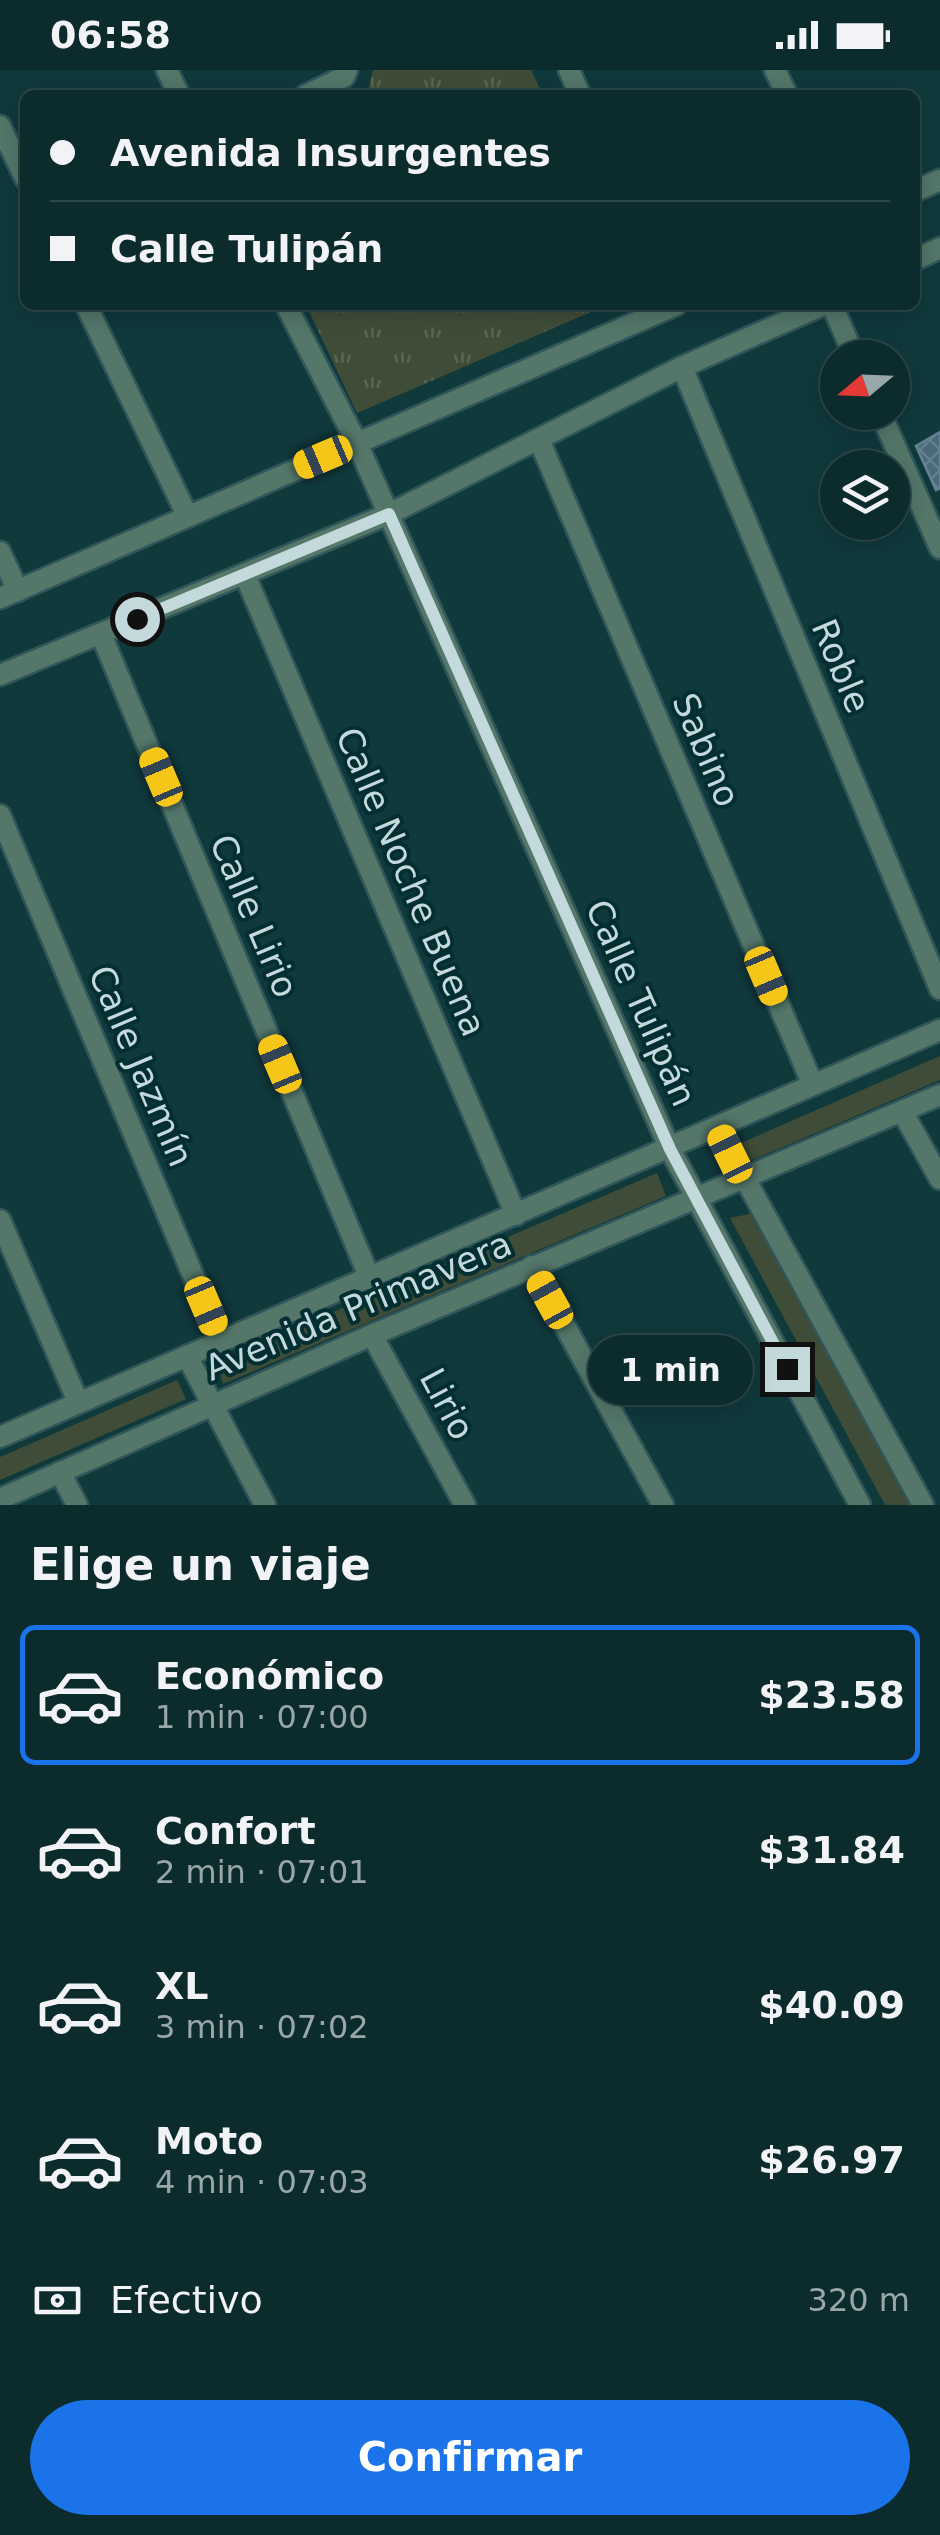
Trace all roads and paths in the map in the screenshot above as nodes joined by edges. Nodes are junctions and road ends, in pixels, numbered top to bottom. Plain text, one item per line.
1 (346, 70) edge
2 (317, 90) edge
3 (0, 126) edge
4 (20, 168) edge
5 (88, 310) edge
6 (289, 310) edge
7 (664, 310) edge
8 (812, 310) edge
9 (834, 310) edge
10 (847, 340) edge
11 (682, 368) junction
12 (888, 430) edge
13 (540, 442) junction
14 (357, 443) junction
15 (187, 514) junction
16 (389, 514) junction
17 (940, 548) edge
18 (0, 552) edge
19 (245, 575) junction
20 (9, 594) edge
21 (101, 634) junction
22 (0, 675) edge
23 (0, 815) edge
24 (940, 989) edge
25 (940, 1030) edge
26 (812, 1084) junction
27 (940, 1095) edge
28 (902, 1112) junction
29 (717, 1127) junction
30 (670, 1149) junction
31 (744, 1180) junction
32 (940, 1180) edge
33 (696, 1200) junction
34 (516, 1215) junction
35 (0, 1220) edge
36 (532, 1266) junction
37 (370, 1279) junction
38 (372, 1335) junction
39 (221, 1342) junction
40 (187, 1356) junction
41 (78, 1402) junction
42 (211, 1406) junction
43 (0, 1437) edge
44 (60, 1472) junction
45 (0, 1498) edge
46 (77, 1505) edge
47 (265, 1505) edge
48 (464, 1505) edge
49 (663, 1505) edge
50 (860, 1505) edge
51 (922, 1505) edge

1 - 2 street
3 - 4 street
5 - 15 street
6 - 14 street, Calle Tulipán
7 - 14 street
8 - 11 street
9 - 10 street
11 - 13 street
11 - 24 street, Roble
12 - 17 street
13 - 16 street
13 - 26 street, Sabino
14 - 15 street
14 - 16 street, Calle Tulipán
15 - 20 street
16 - 19 street
16 - 30 street, Calle Tulipán
18 - 20 street
19 - 21 street
19 - 34 street, Calle Noche Buena
21 - 22 street
21 - 37 street, Calle Lirio
23 - 39 street, Calle Jazmín
25 - 26 street, Avenida Primavera
26 - 29 street, Avenida Primavera
27 - 28 street, Avenida Primavera
28 - 31 street, Avenida Primavera
28 - 32 street
29 - 30 street, Avenida Primavera
29 - 31 street, Calle Tulipán
30 - 33 street, Calle Tulipán
30 - 34 street, Avenida Primavera
31 - 33 street, Avenida Primavera
31 - 51 street, Calle Tulipán
33 - 36 street, Avenida Primavera
33 - 50 street, Calle Tulipán
34 - 37 street, Avenida Primavera
35 - 41 street
36 - 38 street, Avenida Primavera
36 - 49 street
37 - 39 street, Avenida Primavera
38 - 42 street, Avenida Primavera
38 - 48 street, Lirio
39 - 40 street, Avenida Primavera
40 - 41 street, Avenida Primavera
40 - 42 street
41 - 43 street, Avenida Primavera
42 - 44 street, Avenida Primavera
42 - 47 street
44 - 45 street, Avenida Primavera
44 - 46 street

